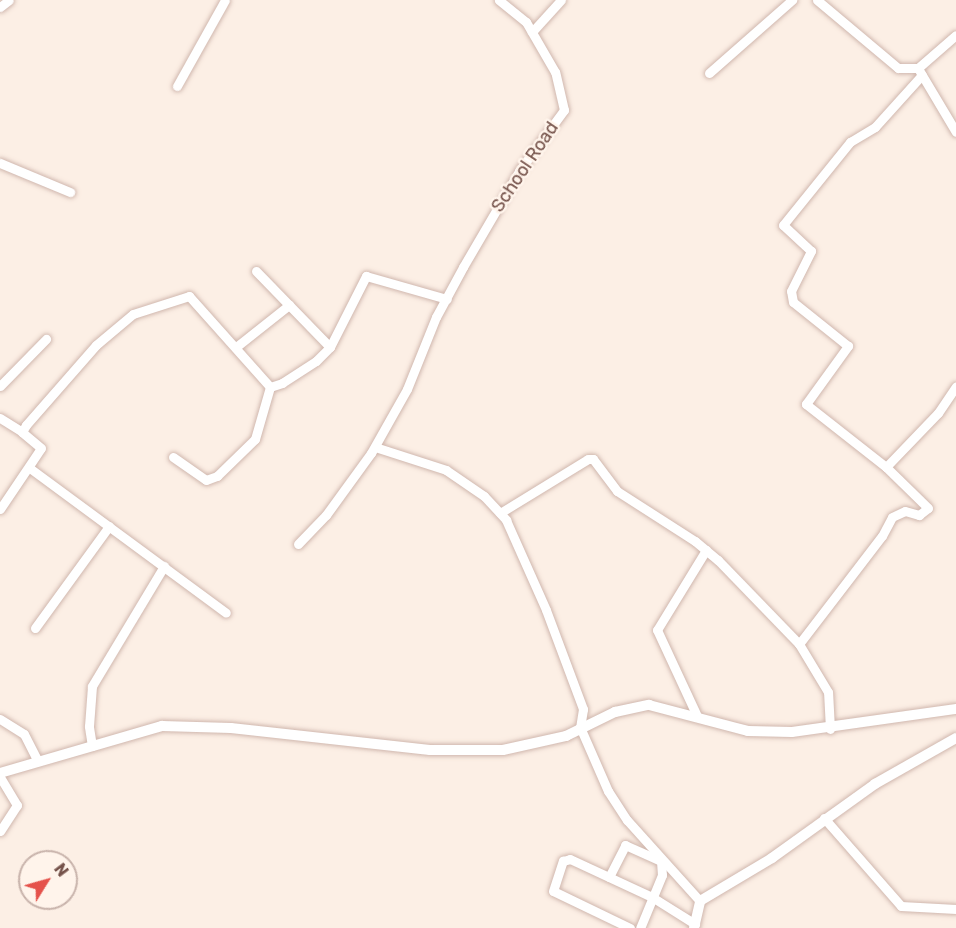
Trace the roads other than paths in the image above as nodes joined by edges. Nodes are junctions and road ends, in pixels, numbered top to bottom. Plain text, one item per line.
1 (9, 0) edge
2 (225, 0) edge
3 (499, 0) edge
4 (561, 0) edge
5 (792, 0) edge
6 (817, 0) edge
7 (0, 7) edge
8 (532, 32) junction
9 (956, 35) edge
10 (920, 71) junction
11 (709, 73) dead end
12 (177, 86) dead end
13 (956, 132) edge
14 (0, 163) edge
15 (70, 192) dead end
16 (256, 271) dead end
17 (447, 299) junction
18 (289, 305) junction
19 (46, 339) dead end
20 (330, 346) junction
21 (236, 347) junction
22 (0, 386) edge
23 (956, 386) edge
24 (270, 387) junction
25 (0, 418) edge
26 (22, 432) junction
27 (375, 447) junction
28 (173, 457) dead end
29 (886, 466) junction
30 (31, 469) junction
31 (0, 509) edge
32 (500, 513) junction
33 (109, 526) junction
34 (298, 544) dead end
35 (706, 550) junction
36 (164, 566) junction
37 (226, 613) dead end
38 (36, 628) dead end
39 (799, 644) junction
40 (956, 709) edge
41 (697, 716) junction
42 (0, 719) edge
43 (580, 727) junction
44 (830, 729) junction
45 (956, 738) edge
46 (92, 746) junction
47 (37, 760) junction
48 (0, 775) edge
49 (824, 818) junction
50 (0, 831) edge
51 (609, 877) junction
52 (652, 897) junction
53 (700, 901) junction
54 (956, 909) edge
55 (694, 926) edge
56 (630, 928) edge
57 (640, 928) edge

1 - 7 street
2 - 12 street
3 - 8 street, School Road
4 - 8 street
5 - 11 street
6 - 10 street
8 - 17 street, School Road
9 - 10 street
10 - 13 street
10 - 29 street
14 - 15 street
16 - 18 street
17 - 20 street
17 - 27 street, School Road
18 - 20 street
18 - 21 street
19 - 22 street
20 - 24 street
21 - 24 street
21 - 26 street
23 - 29 street
24 - 28 street
25 - 26 street
26 - 30 street
27 - 32 street
27 - 34 street, School Road
29 - 39 street
30 - 31 street
30 - 33 street
32 - 35 street
32 - 43 street
33 - 36 street
33 - 38 street
35 - 39 street
35 - 41 street
36 - 37 street
36 - 46 street
39 - 44 street
40 - 44 street
41 - 43 street
41 - 44 street
42 - 47 street
43 - 46 street
43 - 53 street
45 - 49 street
46 - 47 street
47 - 48 street
48 - 50 street
49 - 53 street
49 - 54 street
51 - 52 street
51 - 52 street
51 - 56 street
52 - 55 street
52 - 57 street
53 - 55 street

